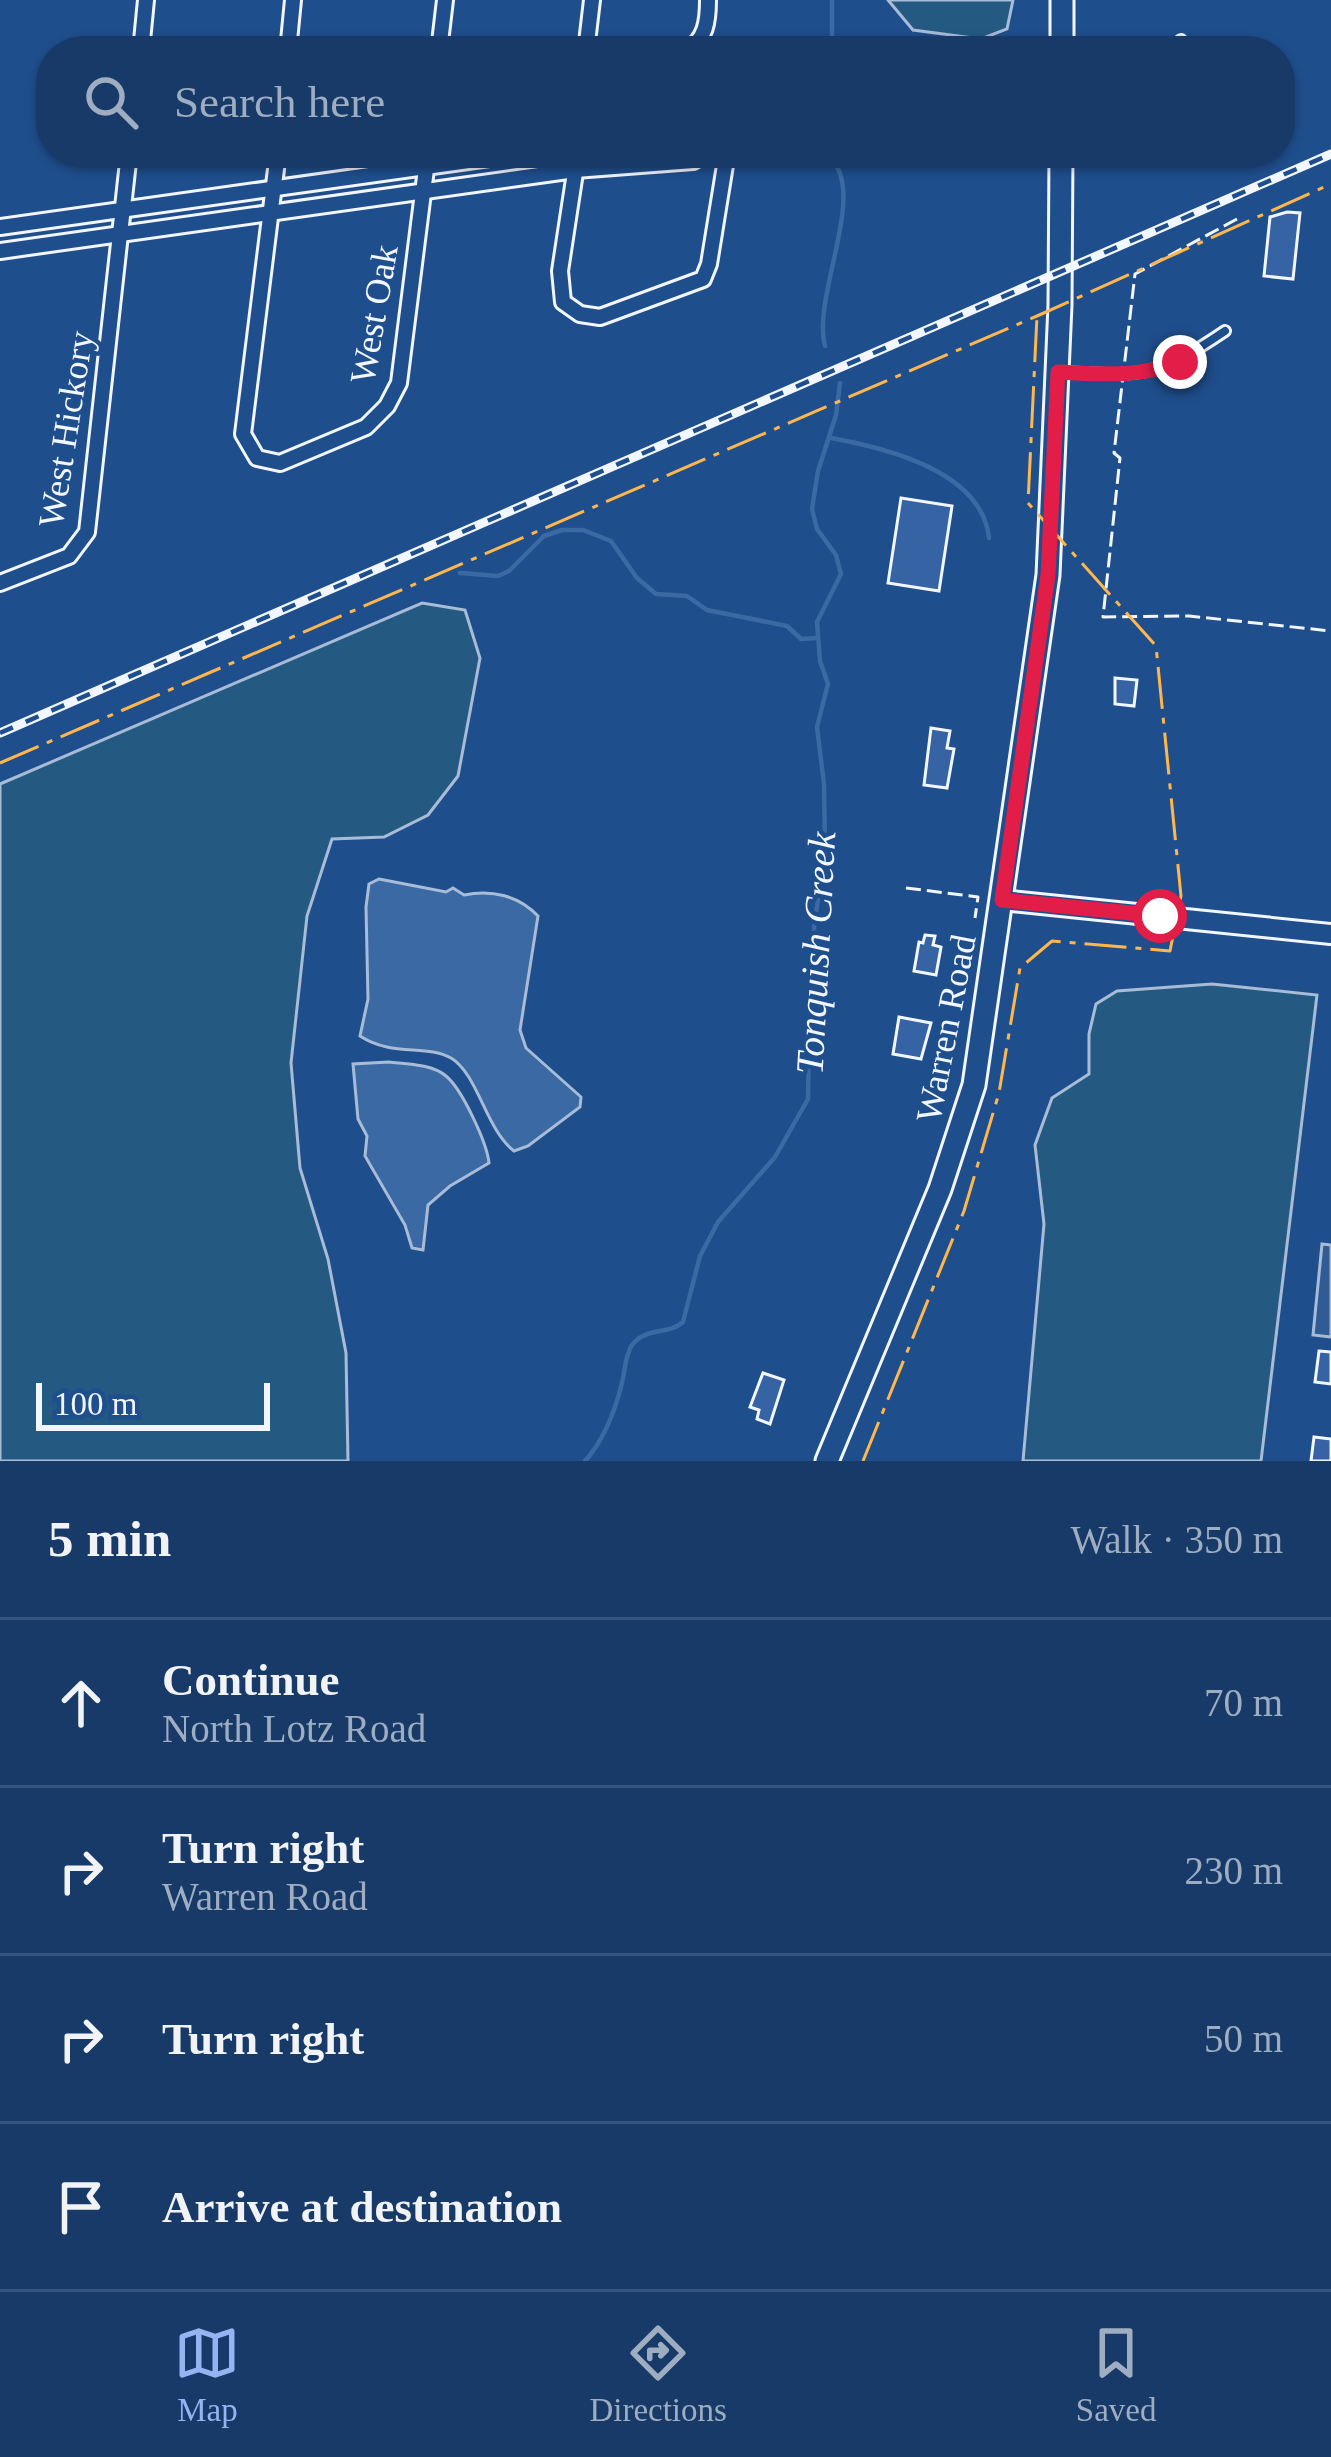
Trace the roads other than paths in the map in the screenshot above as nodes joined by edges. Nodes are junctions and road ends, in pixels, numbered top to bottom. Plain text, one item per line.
1 (146, 0) edge
2 (293, 0) edge
3 (445, 0) edge
4 (592, 0) edge
5 (708, 0) edge
6 (1062, 0) edge
7 (142, 36) edge
8 (289, 36) edge
9 (441, 36) edge
10 (588, 36) edge
11 (701, 36) edge
12 (1062, 36) edge
13 (127, 168) edge
14 (277, 168) edge
15 (382, 168) edge
16 (426, 168) edge
17 (601, 168) edge
18 (725, 168) edge
19 (1061, 168) edge
20 (575, 170) junction
21 (275, 187) junction
22 (423, 193) junction
23 (123, 210) junction
24 (271, 210) junction
25 (0, 227) edge
26 (122, 233) junction
27 (0, 250) edge
28 (1225, 331) dead end
29 (1058, 372) junction
30 (0, 583) edge
31 (1002, 900) junction
32 (1331, 934) edge
33 (827, 1461) edge

1 - 7 street
2 - 8 street
3 - 9 street
4 - 10 street
5 - 11 street
6 - 12 main road
13 - 23 street, West Hickory
14 - 21 street
15 - 21 street
16 - 22 street
17 - 20 street
18 - 20 street
19 - 29 main road, Warren Road
20 - 22 street
21 - 23 street
21 - 24 street
22 - 24 street
22 - 24 street, West Oak
23 - 25 street
23 - 26 street, West Hickory
24 - 26 street
26 - 27 street
26 - 30 street, West Hickory
28 - 29 lane
29 - 31 main road, Warren Road
31 - 32 street
31 - 33 main road, Warren Road

